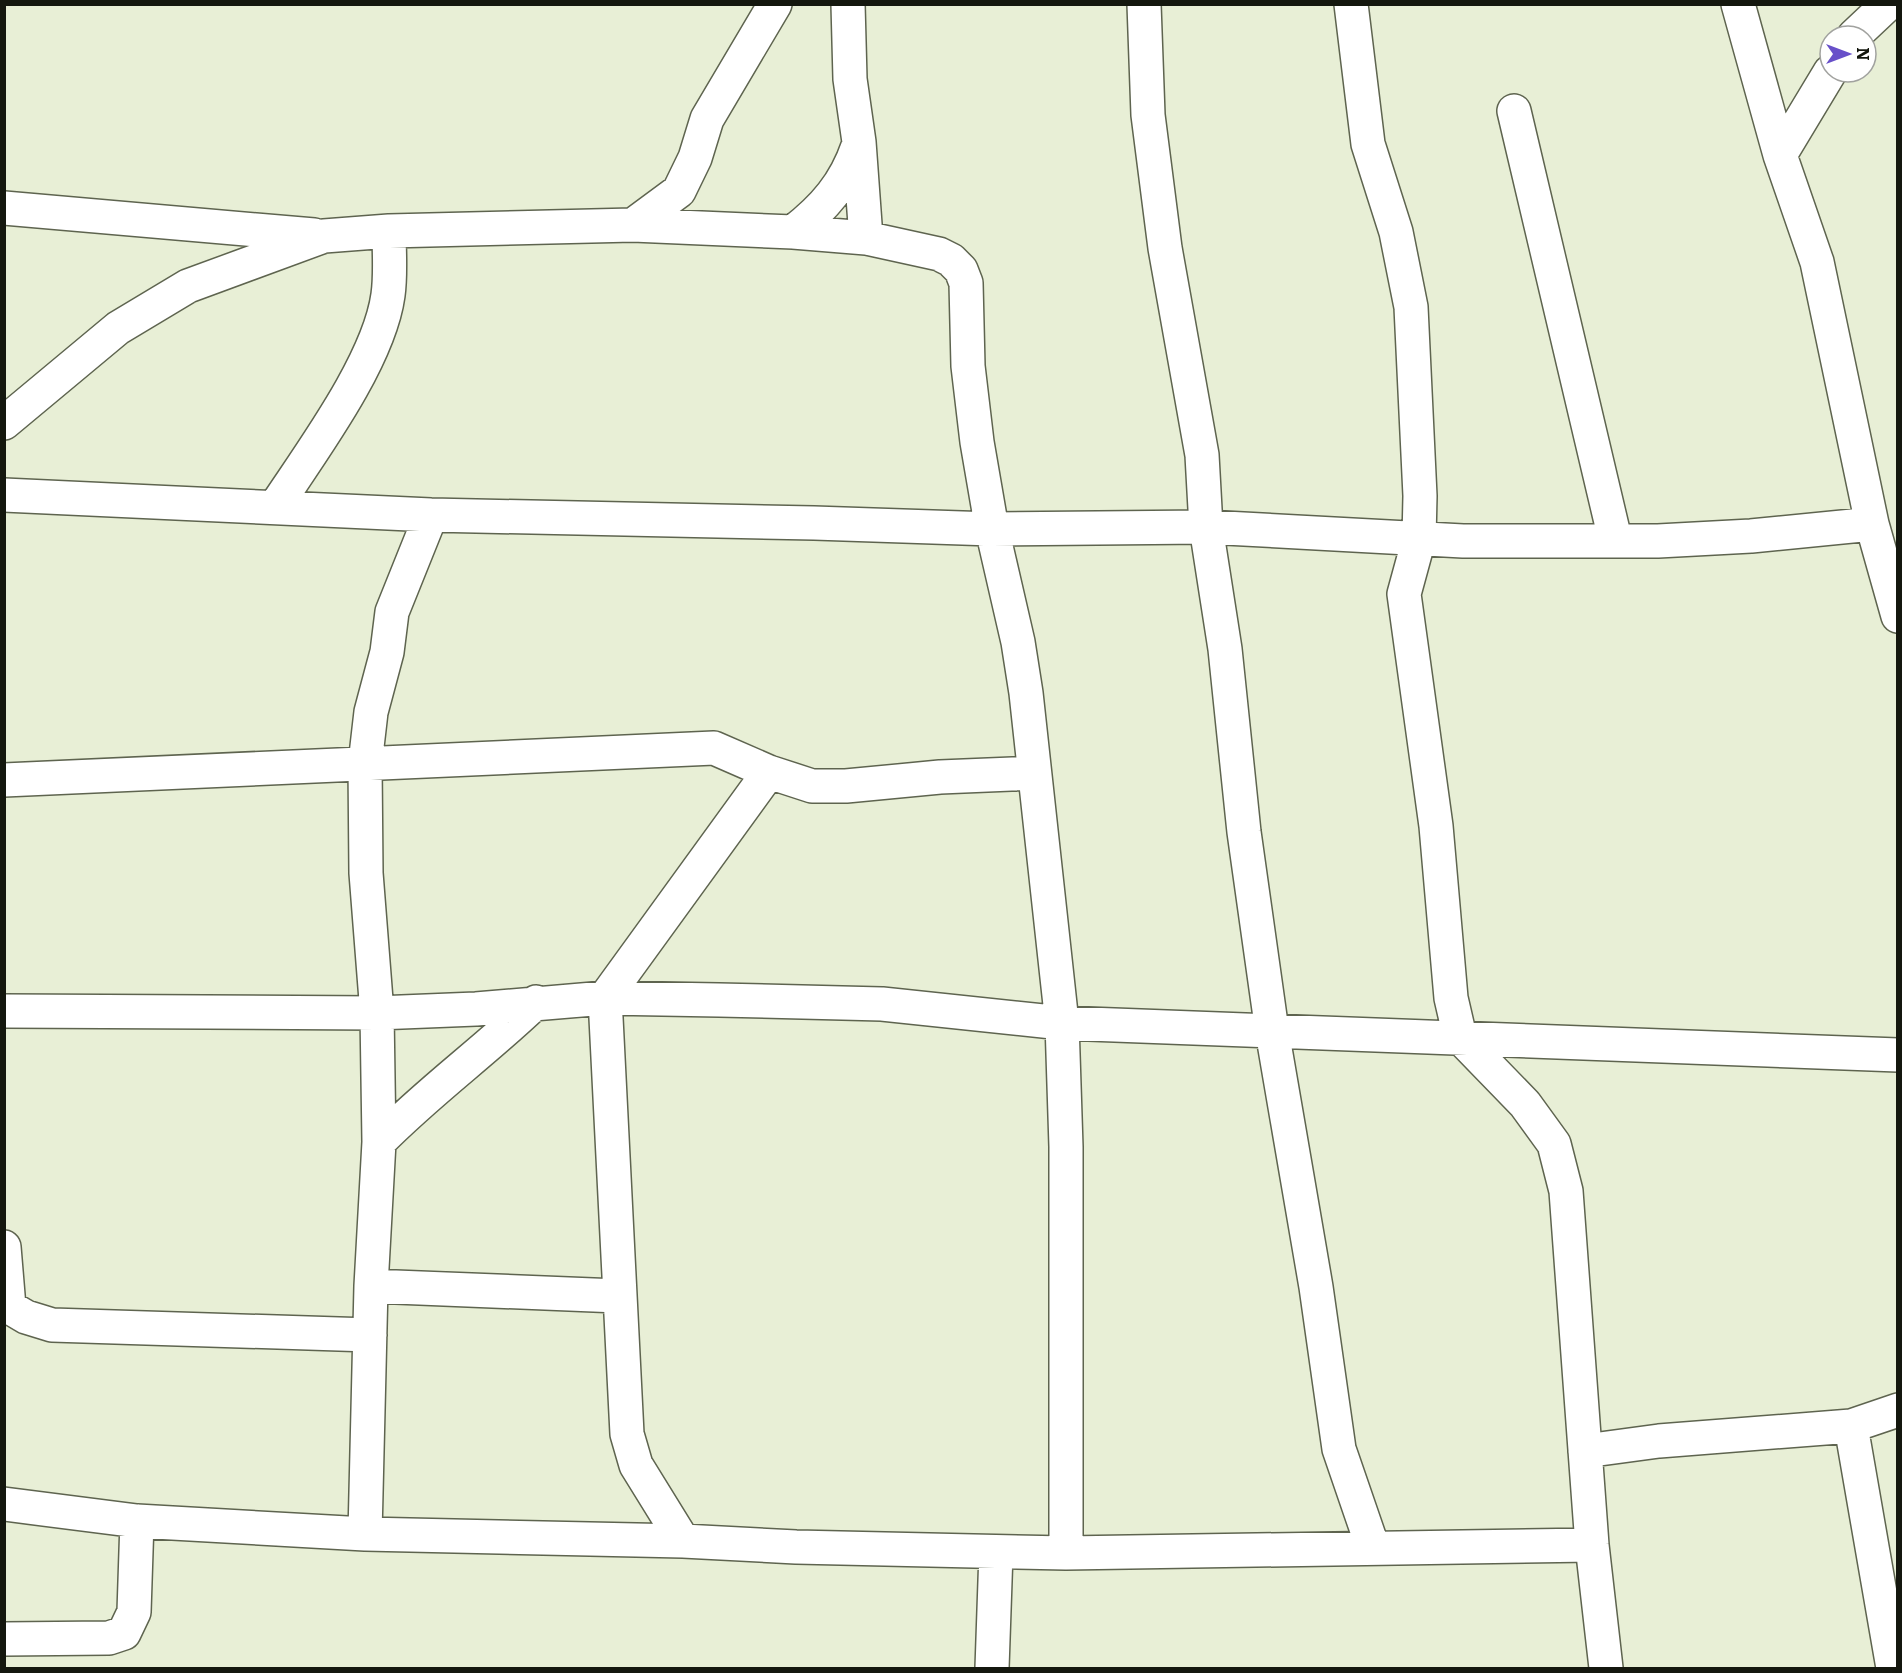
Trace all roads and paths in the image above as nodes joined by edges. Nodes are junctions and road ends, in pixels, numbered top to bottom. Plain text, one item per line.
1 (775, 4) edge
2 (848, 4) edge
3 (1144, 4) edge
4 (1351, 4) edge
5 (1738, 4) edge
6 (1888, 4) edge
7 (1867, 24) edge
8 (1823, 84) edge
9 (1514, 111) dead end
10 (860, 142) junction
11 (1780, 155) junction
12 (4, 208) edge
13 (633, 225) junction
14 (389, 231) junction
15 (793, 232) junction
16 (324, 236) junction
17 (866, 238) junction
18 (4, 423) edge
19 (4, 495) edge
20 (275, 507) junction
21 (431, 515) junction
22 (1872, 524) junction
23 (1206, 527) junction
24 (992, 530) junction
25 (1419, 539) junction
26 (1615, 539) junction
27 (1898, 616) edge
28 (365, 764) junction
29 (769, 772) junction
30 (1034, 773) junction
31 (4, 780) edge
32 (605, 998) junction
33 (536, 1002) junction
34 (4, 1011) edge
35 (377, 1013) junction
36 (1062, 1023) junction
37 (1272, 1031) junction
38 (1460, 1037) junction
39 (1898, 1055) edge
40 (379, 1142) junction
41 (4, 1247) edge
42 (371, 1286) junction
43 (618, 1296) junction
44 (370, 1335) junction
45 (1898, 1410) edge
46 (1851, 1426) junction
47 (1585, 1451) junction
48 (4, 1504) edge
49 (137, 1521) junction
50 (365, 1534) junction
51 (683, 1541) junction
52 (1592, 1545) junction
53 (1373, 1548) junction
54 (996, 1552) junction
55 (1066, 1553) junction
56 (4, 1639) edge
57 (992, 1668) edge
58 (1606, 1668) edge
59 (1893, 1668) edge

1 - 13 street
2 - 10 street
3 - 23 street
4 - 25 street
5 - 11 street
6 - 7 street
8 - 11 street
9 - 26 street
10 - 15 street
10 - 17 street
11 - 22 street
12 - 16 street
13 - 14 street
13 - 15 street
14 - 16 street
14 - 20 street
15 - 17 street
16 - 18 street
17 - 24 street
19 - 20 street
20 - 21 street
21 - 24 street
21 - 28 street
22 - 26 street
22 - 27 street
23 - 24 street
23 - 25 street
23 - 37 street
24 - 30 street
25 - 26 street
25 - 38 street
28 - 29 street
28 - 31 street
28 - 35 street
29 - 30 street
29 - 32 street
30 - 36 street
32 - 33 street
32 - 36 street
32 - 43 street
33 - 35 street
33 - 40 street
34 - 35 street
35 - 40 street
36 - 37 street
36 - 55 street
37 - 38 street
37 - 53 street
38 - 39 street
38 - 47 street
40 - 42 street
41 - 44 street
42 - 43 street
42 - 44 street
43 - 51 street
44 - 50 street
45 - 46 street
46 - 47 street
46 - 59 street
47 - 52 street
48 - 49 street
49 - 50 street
49 - 56 street
50 - 51 street
51 - 54 street
52 - 53 street
52 - 58 street
53 - 55 street
54 - 55 street
54 - 57 street

